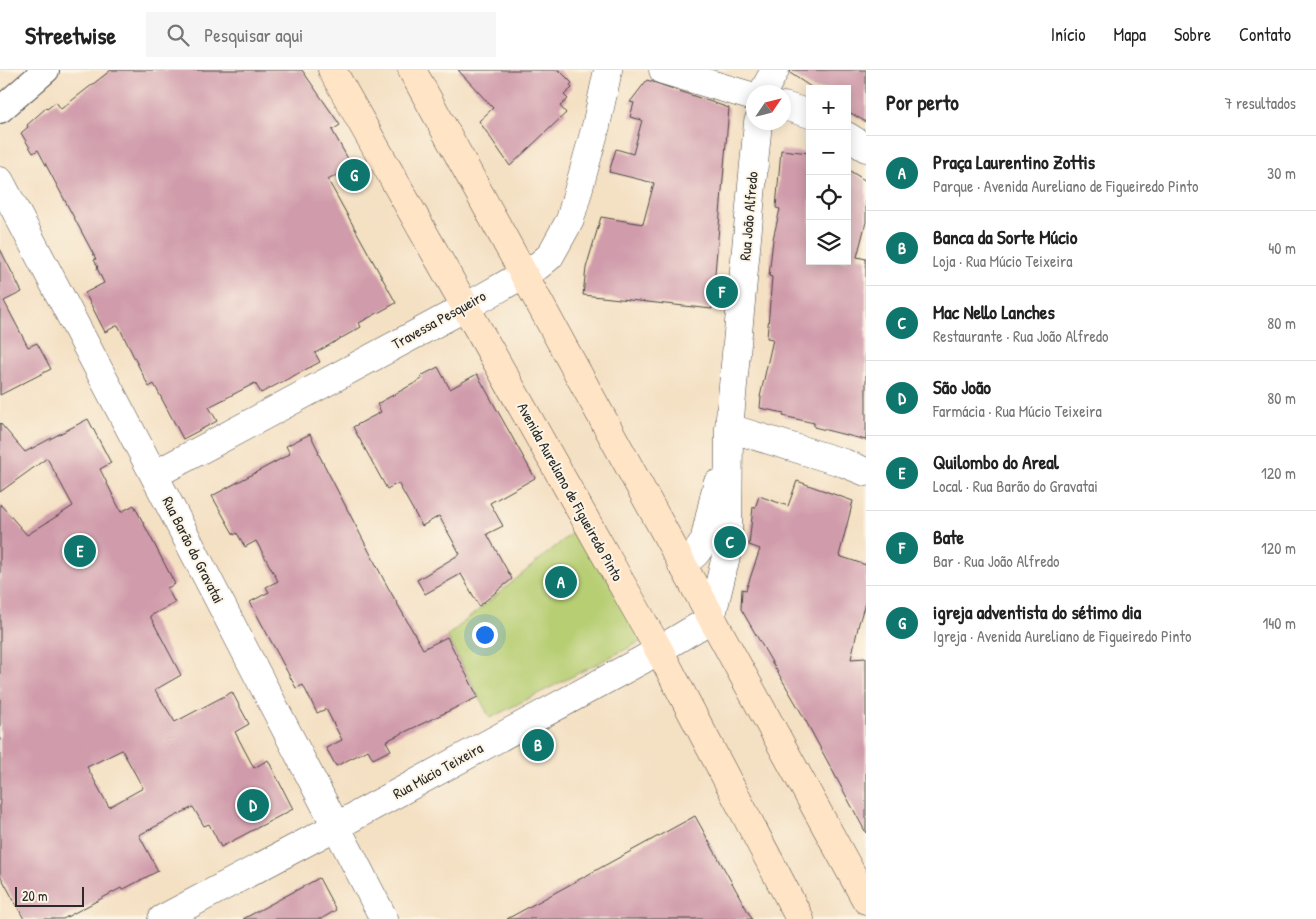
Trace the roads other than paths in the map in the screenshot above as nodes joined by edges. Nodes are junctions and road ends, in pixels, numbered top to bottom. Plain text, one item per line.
1 (46, 70) edge
2 (332, 70) edge
3 (412, 70) edge
4 (608, 70) edge
5 (663, 70) edge
6 (775, 70) edge
7 (767, 85) edge
8 (746, 94) edge
9 (791, 108) edge
10 (0, 110) edge
11 (806, 113) edge
12 (757, 130) edge
13 (851, 139) edge
14 (866, 148) edge
15 (0, 182) edge
16 (522, 274) junction
17 (466, 307) junction
18 (729, 428) junction
19 (866, 472) edge
20 (154, 475) junction
21 (682, 565) junction
22 (711, 619) junction
23 (659, 650) junction
24 (335, 827) junction
25 (866, 900) edge
26 (162, 919) edge
27 (384, 919) edge
28 (800, 919) edge

1 - 10 street
2 - 17 main road, Avenida Aureliano de Figueiredo Pinto
3 - 16 main road
4 - 16 street, Travessa Pesqueiro
5 - 8 street
6 - 7 street
9 - 11 street
12 - 18 street, Rua João Alfredo
13 - 14 street
15 - 20 street, Rua Barão do Gravatai
16 - 17 street, Travessa Pesqueiro
16 - 21 main road
17 - 20 street, Travessa Pesqueiro
17 - 23 main road, Avenida Aureliano de Figueiredo Pinto
18 - 19 street
18 - 21 street, Rua João Alfredo
18 - 22 street, Rua João Alfredo
20 - 24 street, Rua Barão do Gravatai
21 - 22 main road
22 - 23 street, Rua Múcio Teixeira
22 - 25 main road
23 - 24 street, Rua Múcio Teixeira
23 - 28 main road, Avenida Aureliano de Figueiredo Pinto
24 - 26 street, Rua Múcio Teixeira
24 - 27 street, Rua Barão do Gravatai

